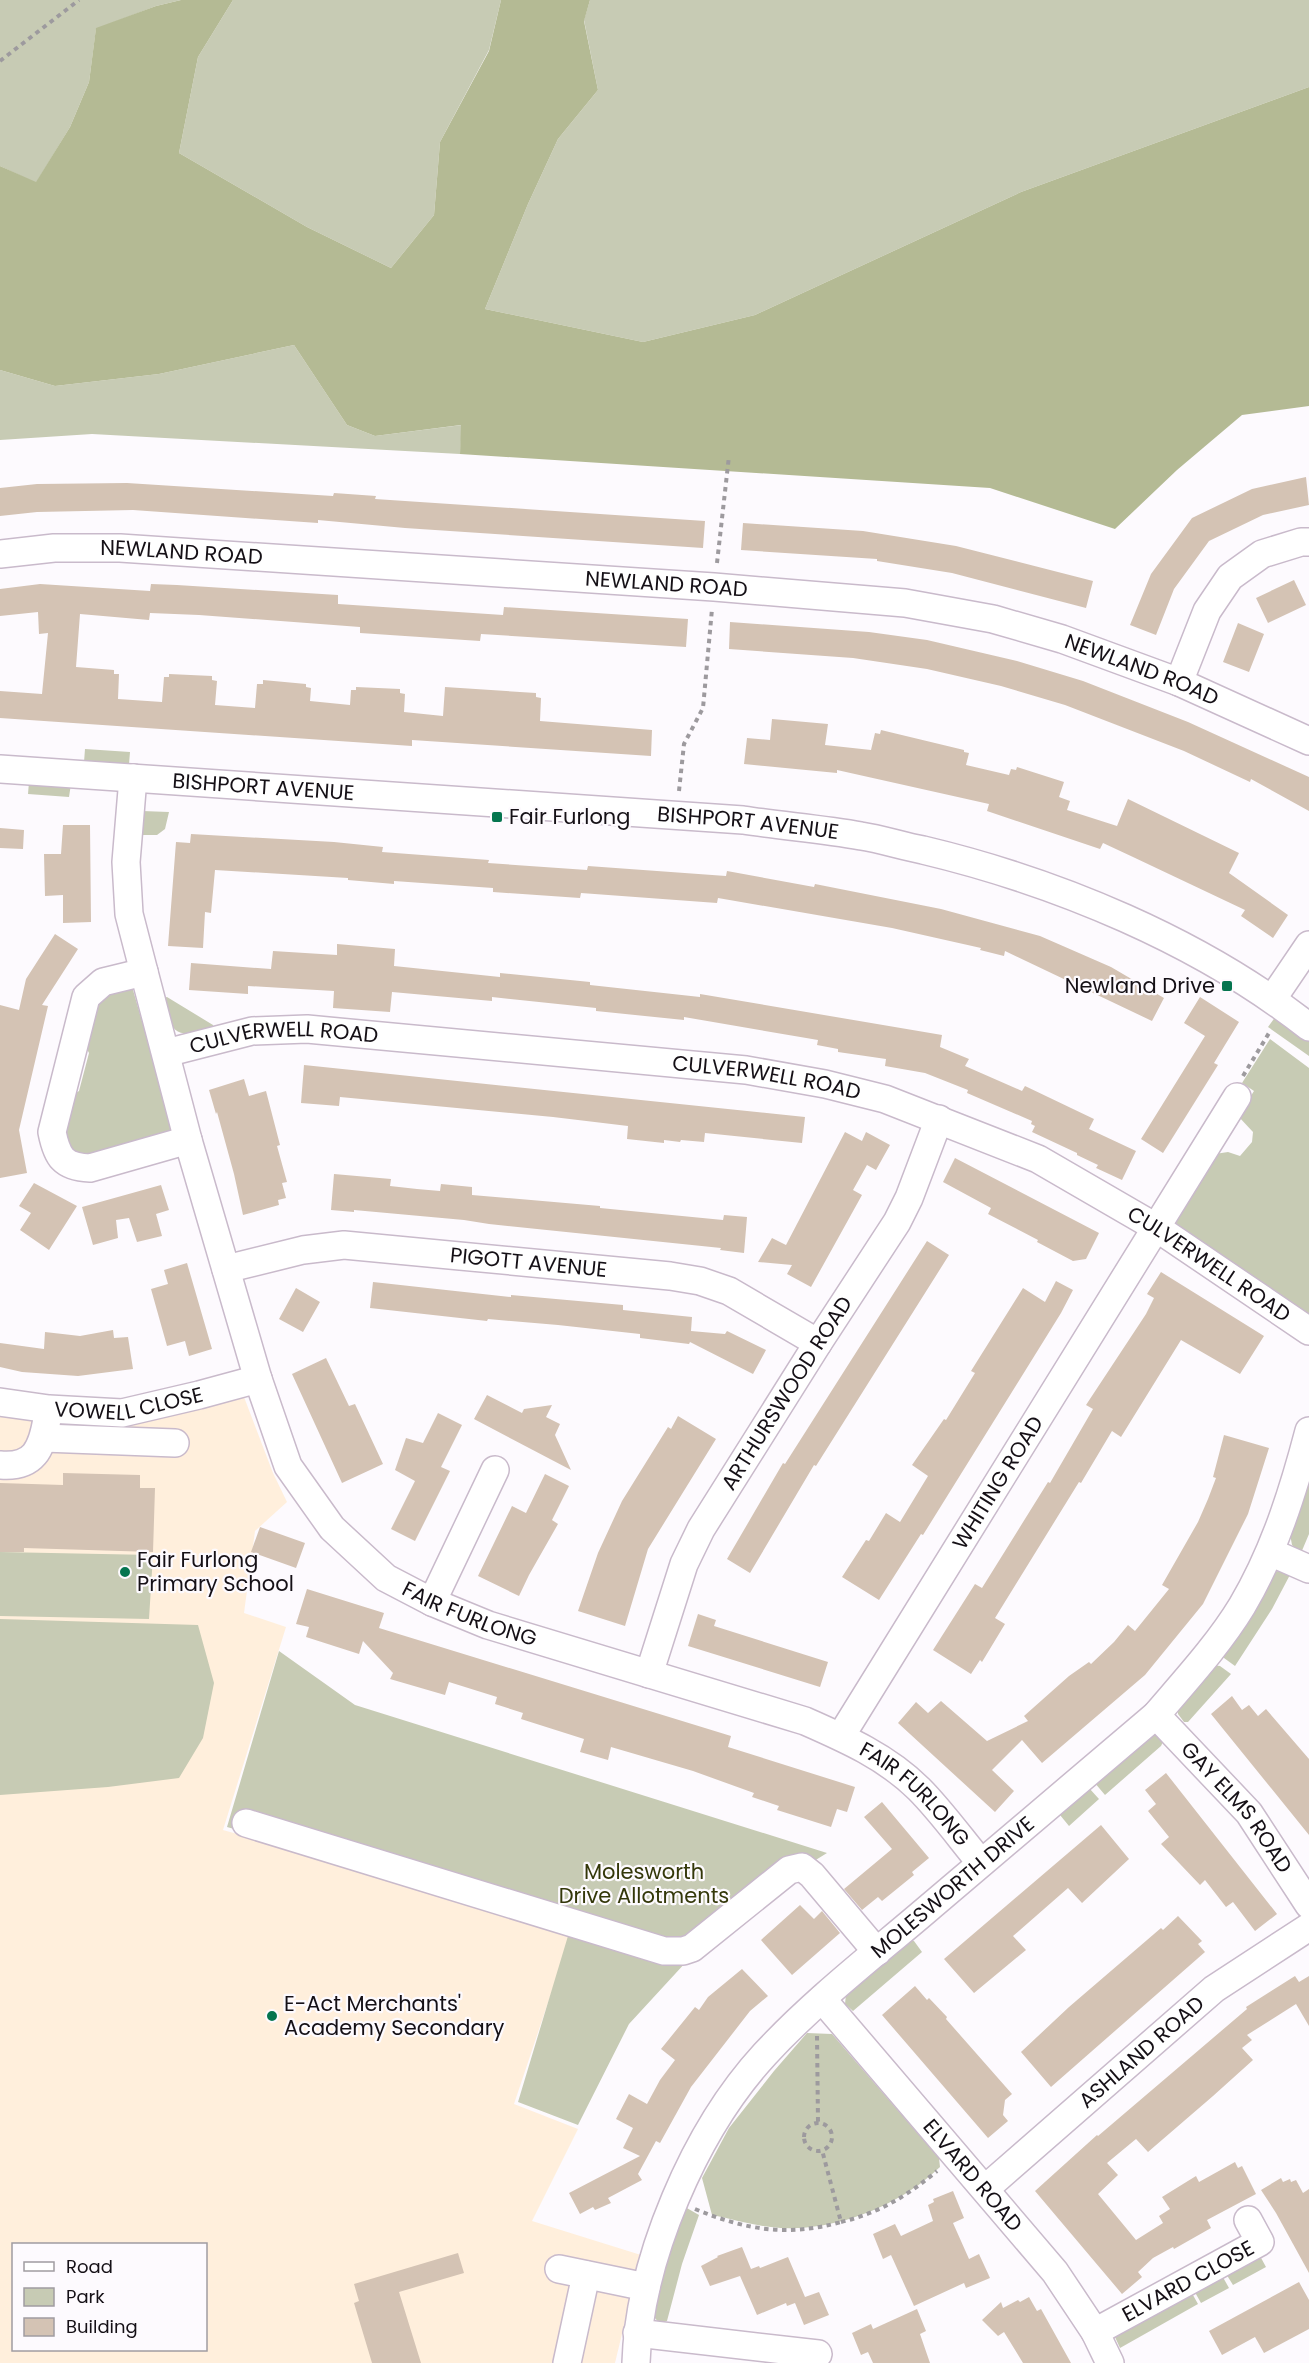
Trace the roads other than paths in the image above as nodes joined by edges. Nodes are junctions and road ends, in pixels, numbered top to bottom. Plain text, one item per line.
1 (1309, 542) edge
2 (0, 554) edge
3 (1179, 682) junction
4 (1309, 741) edge
5 (0, 769) edge
6 (132, 778) junction
7 (1309, 945) edge
8 (144, 972) junction
9 (1273, 998) junction
10 (1309, 1026) edge
11 (166, 1053) junction
12 (1237, 1097) road end
13 (939, 1119) junction
14 (188, 1140) junction
15 (1157, 1228) junction
16 (226, 1269) junction
17 (1309, 1332) edge
18 (818, 1343) junction
19 (258, 1379) junction
20 (0, 1402) edge
21 (49, 1409) junction
22 (1309, 1434) edge
23 (44, 1438) junction
24 (175, 1443) dead end
25 (0, 1465) edge
26 (495, 1470) dead end
27 (1270, 1552) junction
28 (1309, 1569) edge
29 (432, 1602) junction
30 (649, 1674) junction
31 (1156, 1715) junction
32 (841, 1737) junction
33 (246, 1822) dead end
34 (981, 1863) junction
35 (1309, 1905) edge
36 (1309, 1927) edge
37 (877, 1952) junction
38 (822, 1999) junction
39 (985, 2189) junction
40 (1259, 2240) dead end
41 (559, 2269) dead end
42 (586, 2275) junction
43 (646, 2287) junction
44 (1095, 2332) junction
45 (637, 2333) junction
46 (818, 2354) dead end
47 (567, 2363) edge
48 (636, 2363) edge
49 (1110, 2363) edge

1 - 3 street
2 - 3 street, NEWLAND ROAD
3 - 4 street, NEWLAND ROAD
5 - 6 street, BISHPORT AVENUE
6 - 8 street, FAIR FURLONG
6 - 9 street, BISHPORT AVENUE
7 - 9 street
8 - 11 street, FAIR FURLONG
8 - 14 street
9 - 10 street, BISHPORT AVENUE
11 - 13 street, CULVERWELL ROAD
11 - 14 street, FAIR FURLONG
12 - 15 street, WHITING ROAD
13 - 15 street, CULVERWELL ROAD
13 - 18 street, ARTHURSWOOD ROAD
14 - 16 street, FAIR FURLONG
15 - 17 street, CULVERWELL ROAD
15 - 32 street, WHITING ROAD
16 - 18 street, PIGOTT AVENUE
16 - 19 street, FAIR FURLONG
18 - 30 street, ARTHURSWOOD ROAD
19 - 21 street, VOWELL CLOSE
19 - 29 street, FAIR FURLONG
20 - 21 street, VOWELL CLOSE
21 - 23 street
22 - 27 street, MOLESWORTH DRIVE
23 - 24 street
23 - 25 street
26 - 29 street
27 - 28 street
27 - 31 street, MOLESWORTH DRIVE
29 - 30 street, FAIR FURLONG
30 - 32 street, FAIR FURLONG
31 - 34 street, MOLESWORTH DRIVE
31 - 35 street, GAY ELMS ROAD
32 - 34 street, FAIR FURLONG
33 - 37 street
34 - 37 street, MOLESWORTH DRIVE
36 - 39 street, ASHLAND ROAD
37 - 38 street, MOLESWORTH DRIVE
38 - 39 street, ELVARD ROAD
38 - 43 street, MOLESWORTH DRIVE
39 - 44 street, ELVARD ROAD
40 - 44 street, ELVARD CLOSE
41 - 42 street
42 - 43 street
42 - 47 street
43 - 45 street, MOLESWORTH DRIVE
44 - 49 street, ELVARD ROAD
45 - 46 street
45 - 48 street, MOLESWORTH DRIVE

